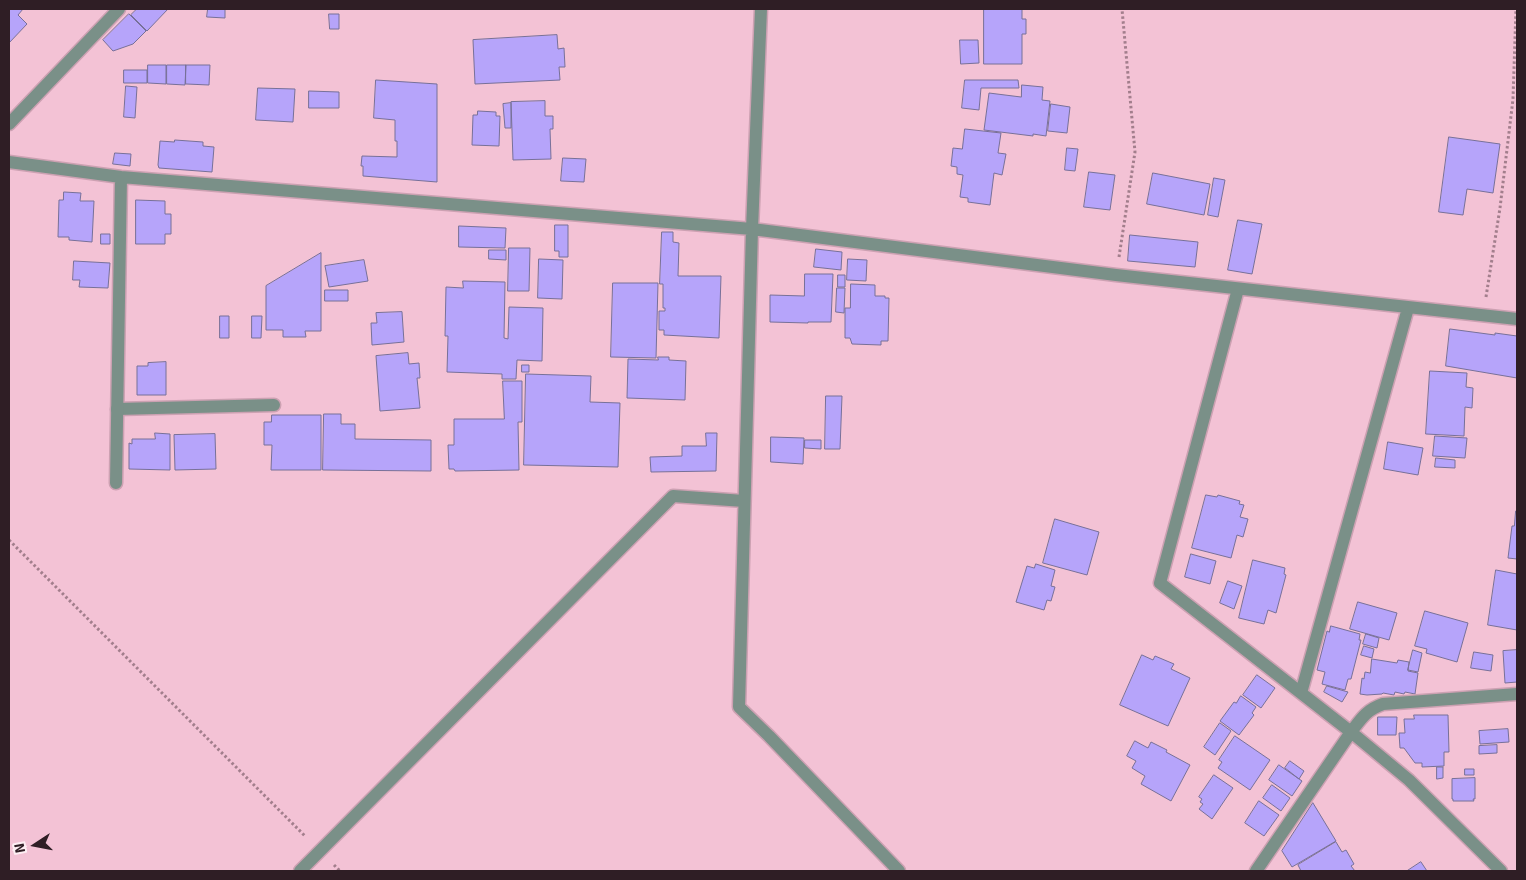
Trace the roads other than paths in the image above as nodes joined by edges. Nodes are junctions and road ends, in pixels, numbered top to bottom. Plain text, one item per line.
1 (119, 9) edge
2 (761, 9) edge
3 (9, 124) edge
4 (9, 162) edge
5 (121, 177) junction
6 (752, 229) junction
7 (1238, 288) junction
8 (1408, 308) junction
9 (1517, 319) edge
10 (274, 405) dead end
11 (117, 408) junction
12 (116, 484) dead end
13 (744, 501) junction
14 (1301, 693) junction
15 (1517, 694) edge
16 (1351, 732) junction
17 (300, 871) edge
18 (899, 871) edge
19 (1256, 871) edge
20 (1501, 871) edge

1 - 3 street
2 - 6 street
4 - 5 street
5 - 6 street
5 - 11 street
6 - 7 street
6 - 13 street
7 - 8 street
7 - 14 street
8 - 9 street
8 - 14 street
10 - 11 street
11 - 12 street
13 - 17 street
13 - 18 street
14 - 16 street
15 - 16 street
16 - 19 street
16 - 20 street

